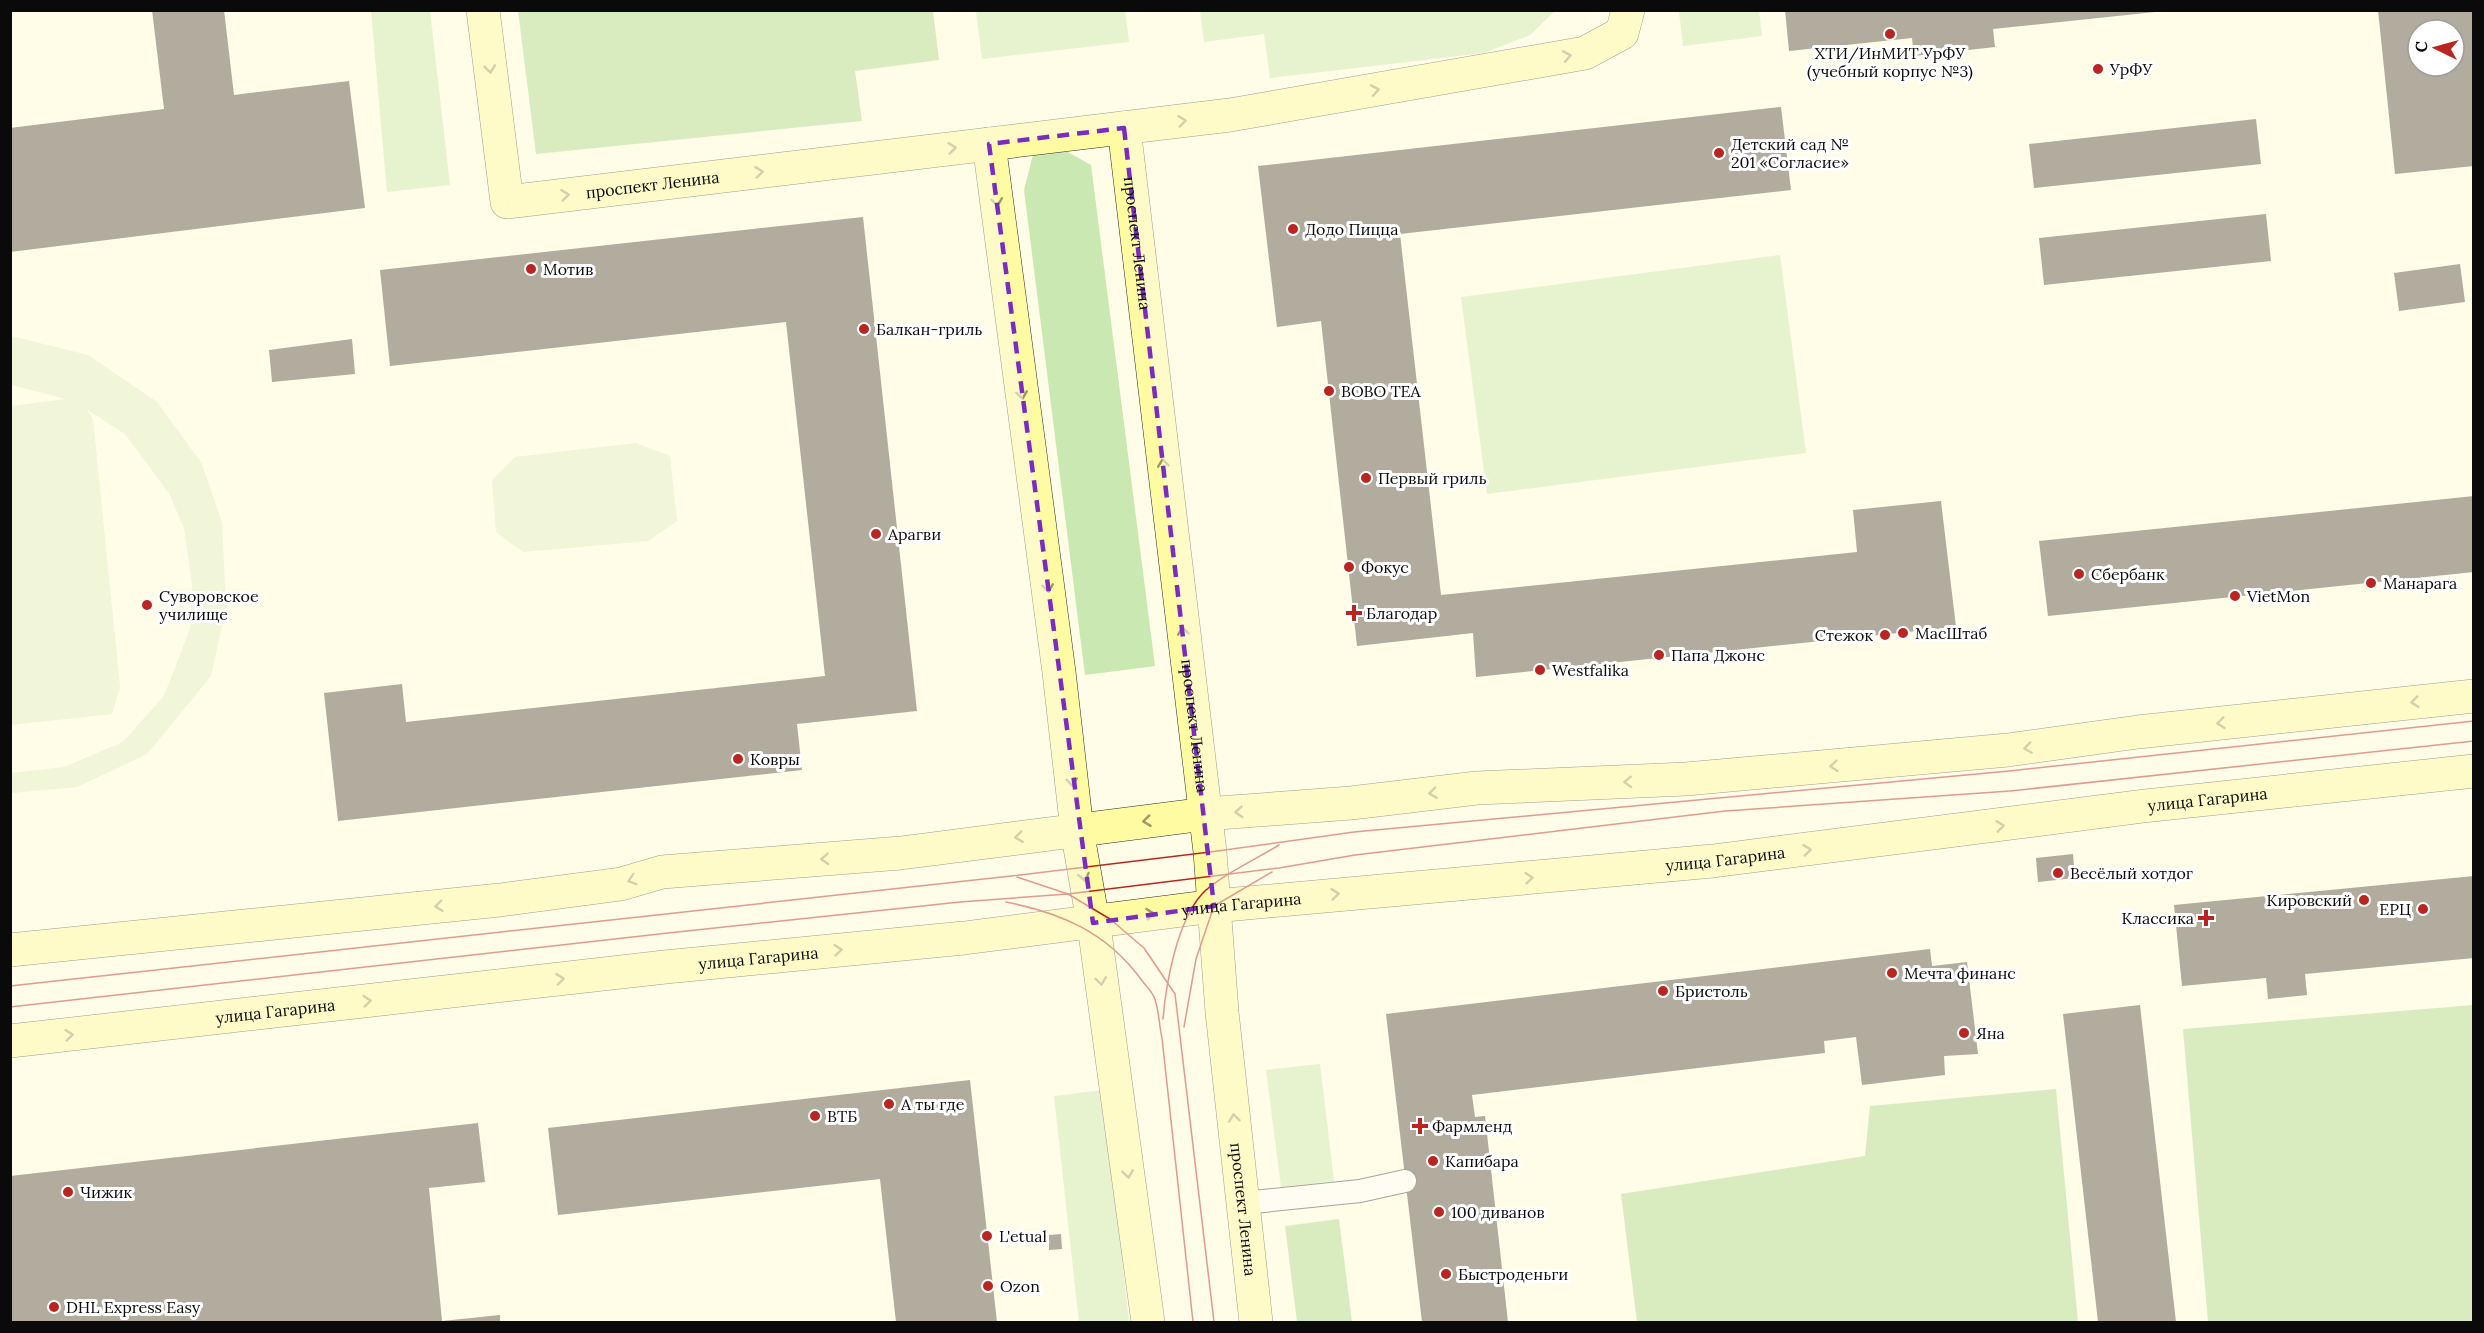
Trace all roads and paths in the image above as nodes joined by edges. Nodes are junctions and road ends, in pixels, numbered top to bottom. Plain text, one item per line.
1 (483, 10) edge
2 (1628, 10) edge
3 (1124, 128) junction
4 (989, 144) junction
5 (2474, 696) edge
6 (2474, 771) edge
7 (1205, 814) junction
8 (1077, 830) junction
9 (1214, 906) junction
10 (1093, 923) junction
11 (10, 950) edge
12 (10, 1041) edge
13 (1405, 1181) dead end
14 (1244, 1203) junction
15 (1148, 1323) edge
16 (1256, 1323) edge

1 -> 4 main road, проспект Ленина
3 -> 2 main road, проспект Ленина
3 - 4 main road, проспект Ленина
7 -> 3 main road, проспект Ленина
4 -> 8 main road
5 -> 7 main road
9 -> 6 main road, улица Гагарина
7 -> 8 main road
7 - 9 main road, проспект Ленина
8 -> 10 main road
8 -> 11 main road
10 -> 9 main road, улица Гагарина
14 -> 9 main road, проспект Ленина
12 -> 10 main road, улица Гагарина
10 -> 15 main road
13 - 14 lane
14 - 16 main road, проспект Ленина

